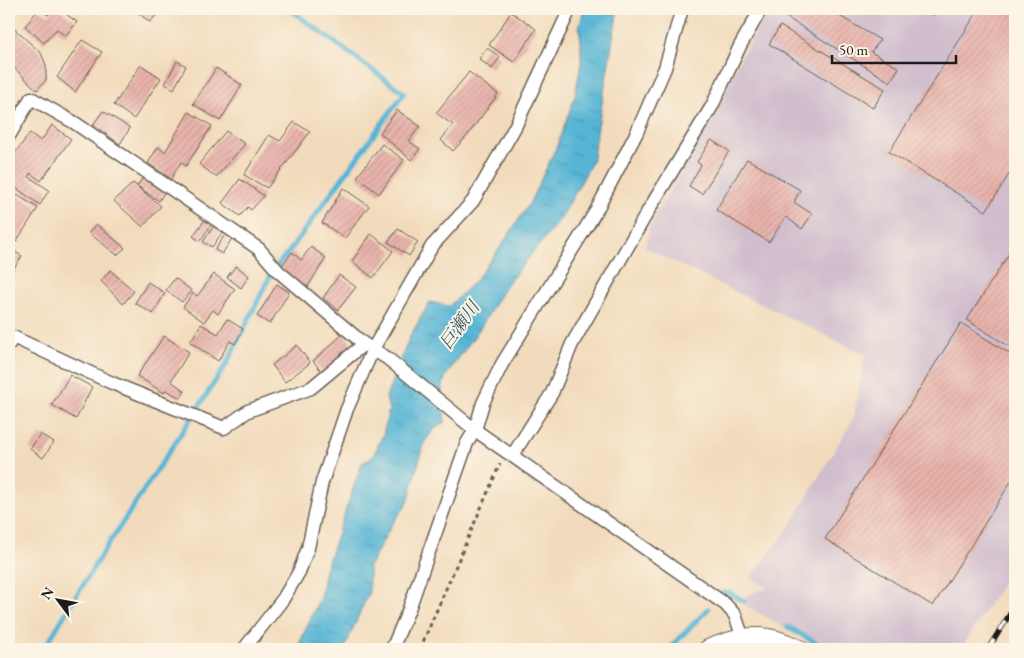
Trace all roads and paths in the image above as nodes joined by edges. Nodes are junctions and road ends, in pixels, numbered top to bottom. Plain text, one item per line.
1 (570, 9) edge
2 (682, 9) edge
3 (761, 9) edge
4 (9, 136) edge
5 (10, 338) edge
6 (368, 347) junction
7 (473, 428) junction
8 (509, 454) junction
9 (743, 638) junction
10 (244, 649) edge
11 (392, 649) edge
12 (420, 649) edge
13 (708, 649) edge
14 (800, 649) edge

1 - 6 street
2 - 7 street
3 - 8 street
4 - 6 street
5 - 6 street
6 - 7 street
6 - 10 street
7 - 8 street
7 - 11 street
8 - 9 street
8 - 12 path
9 - 13 street
9 - 14 street

